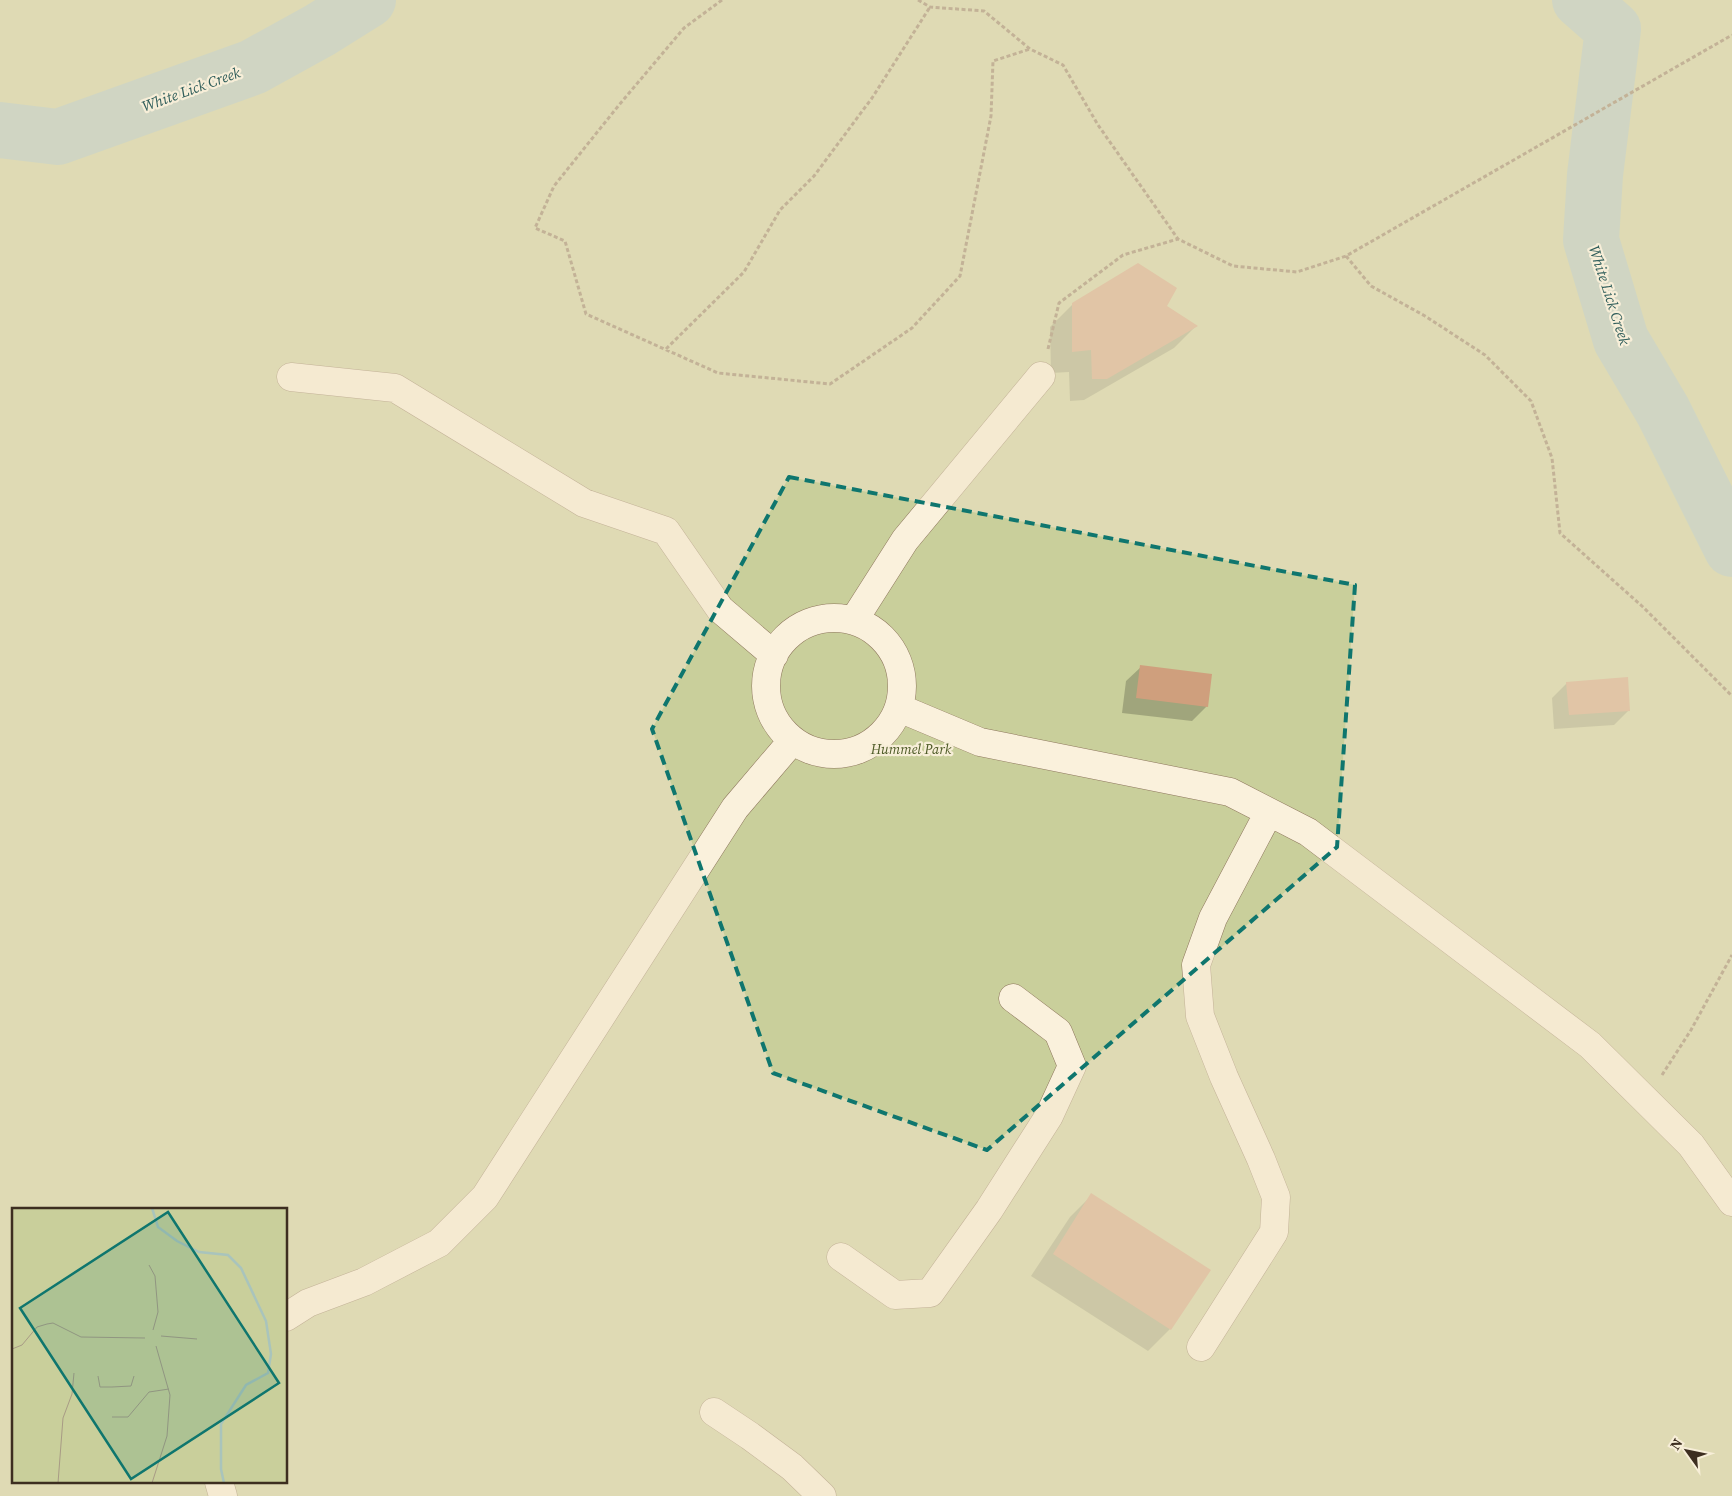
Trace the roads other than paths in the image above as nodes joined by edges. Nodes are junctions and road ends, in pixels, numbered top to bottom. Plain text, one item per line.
1 (1041, 376) road end
2 (291, 377) dead end
3 (854, 620) junction
4 (774, 655) junction
5 (899, 708) junction
6 (792, 741) junction
7 (1269, 812) junction
8 (1013, 998) dead end
9 (1732, 1202) edge
10 (841, 1257) dead end
11 (288, 1316) edge
12 (1201, 1347) dead end
13 (722, 1418) dead end
14 (219, 1484) edge
15 (223, 1496) edge
16 (822, 1496) edge

1 - 3 lane
2 - 4 lane
3 - 4 lane
3 - 5 lane
4 - 6 lane
5 - 6 lane
5 - 7 lane
6 - 11 lane
7 - 9 lane
7 - 12 lane
8 - 10 lane
13 - 16 lane
14 - 15 lane

